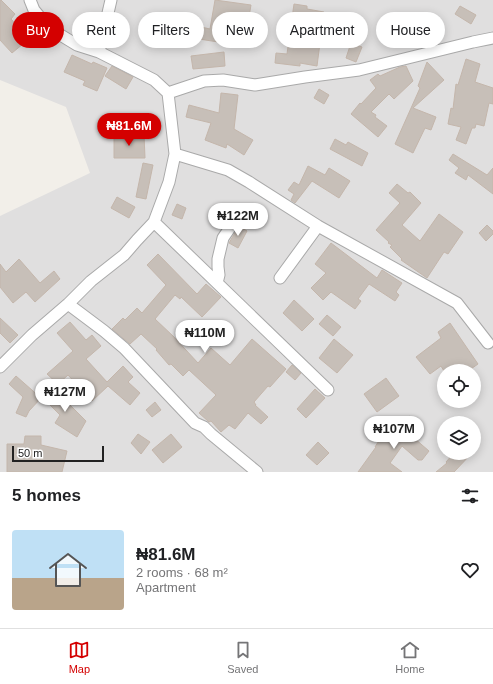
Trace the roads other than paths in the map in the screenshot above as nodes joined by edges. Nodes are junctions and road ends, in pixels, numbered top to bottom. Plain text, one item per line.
1 (30, 0) edge
2 (111, 0) edge
3 (493, 38) edge
4 (99, 52) junction
5 (168, 93) junction
6 (175, 154) junction
7 (238, 216) dead end
8 (154, 222) junction
9 (318, 226) junction
10 (280, 278) dead end
11 (217, 283) junction
12 (68, 304) junction
13 (488, 343) dead end
14 (0, 367) edge
15 (328, 390) dead end
16 (257, 472) edge

1 - 4 street
2 - 4 street
3 - 5 street
4 - 5 street
5 - 6 street
6 - 8 street
6 - 9 street
7 - 11 street
8 - 11 street
8 - 12 street
9 - 10 street
9 - 13 street
11 - 15 street
12 - 14 street
12 - 16 street

